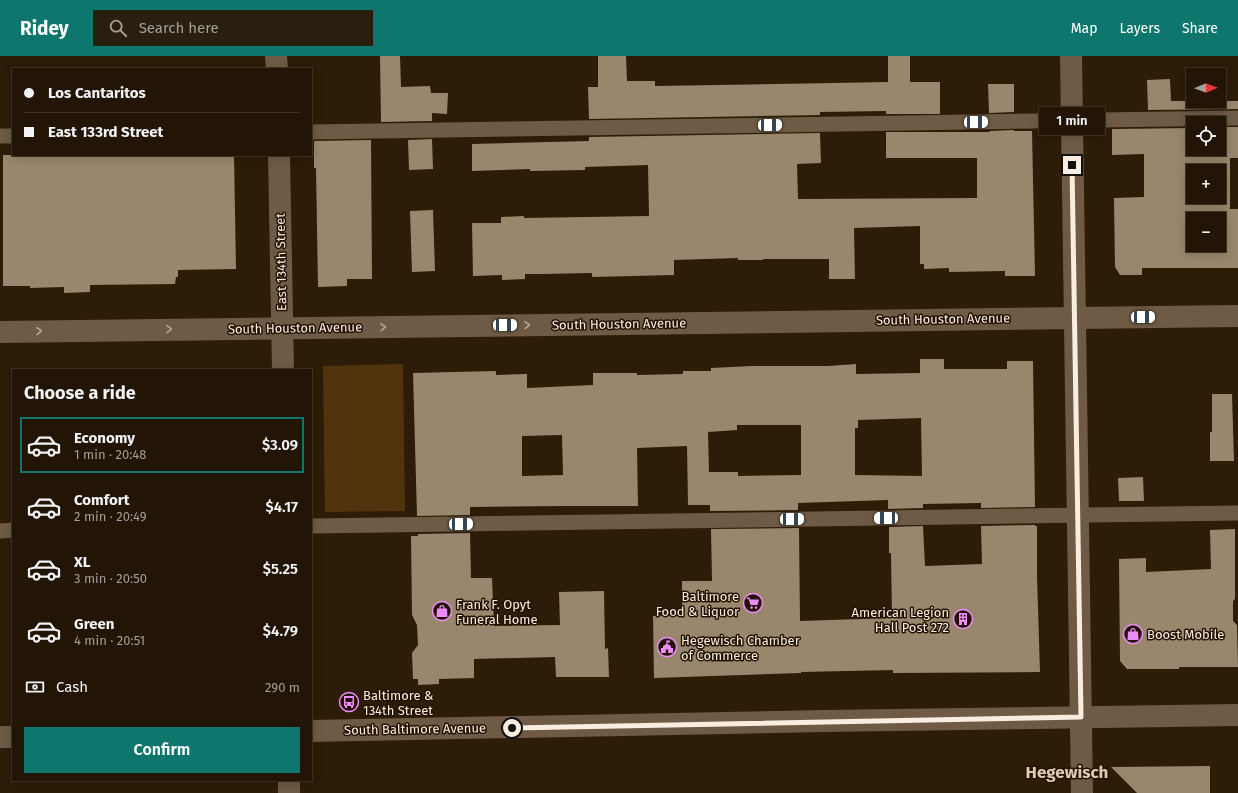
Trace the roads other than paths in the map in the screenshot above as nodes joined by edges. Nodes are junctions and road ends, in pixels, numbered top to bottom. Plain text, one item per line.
1 (276, 56) edge
2 (1071, 56) edge
3 (277, 68) edge
4 (1238, 118) edge
5 (1072, 120) junction
6 (312, 132) edge
7 (0, 136) edge
8 (12, 136) edge
9 (278, 156) edge
10 (1238, 316) edge
11 (1075, 318) junction
12 (282, 328) junction
13 (0, 332) edge
14 (283, 369) edge
15 (1238, 512) edge
16 (1078, 515) junction
17 (312, 526) edge
18 (12, 530) edge
19 (0, 531) edge
20 (1238, 715) edge
21 (1081, 717) junction
22 (312, 731) edge
23 (0, 737) edge
24 (12, 737) edge
25 (289, 781) edge
26 (289, 793) edge
27 (1082, 793) edge

1 - 3 street
2 - 5 street
4 - 5 lane
5 - 6 lane
5 - 11 street
7 - 8 lane
9 - 12 street, East 134th Street
10 - 11 street, South Houston Avenue
12 -> 11 street, South Houston Avenue
11 - 16 street
13 -> 12 street, South Houston Avenue
12 - 14 street, East 134th Street
15 - 16 lane
16 - 17 lane
16 - 21 street
18 - 19 lane
20 - 21 street, South Baltimore Avenue
21 - 22 street, South Baltimore Avenue
21 - 27 street
23 - 24 street
25 - 26 street

